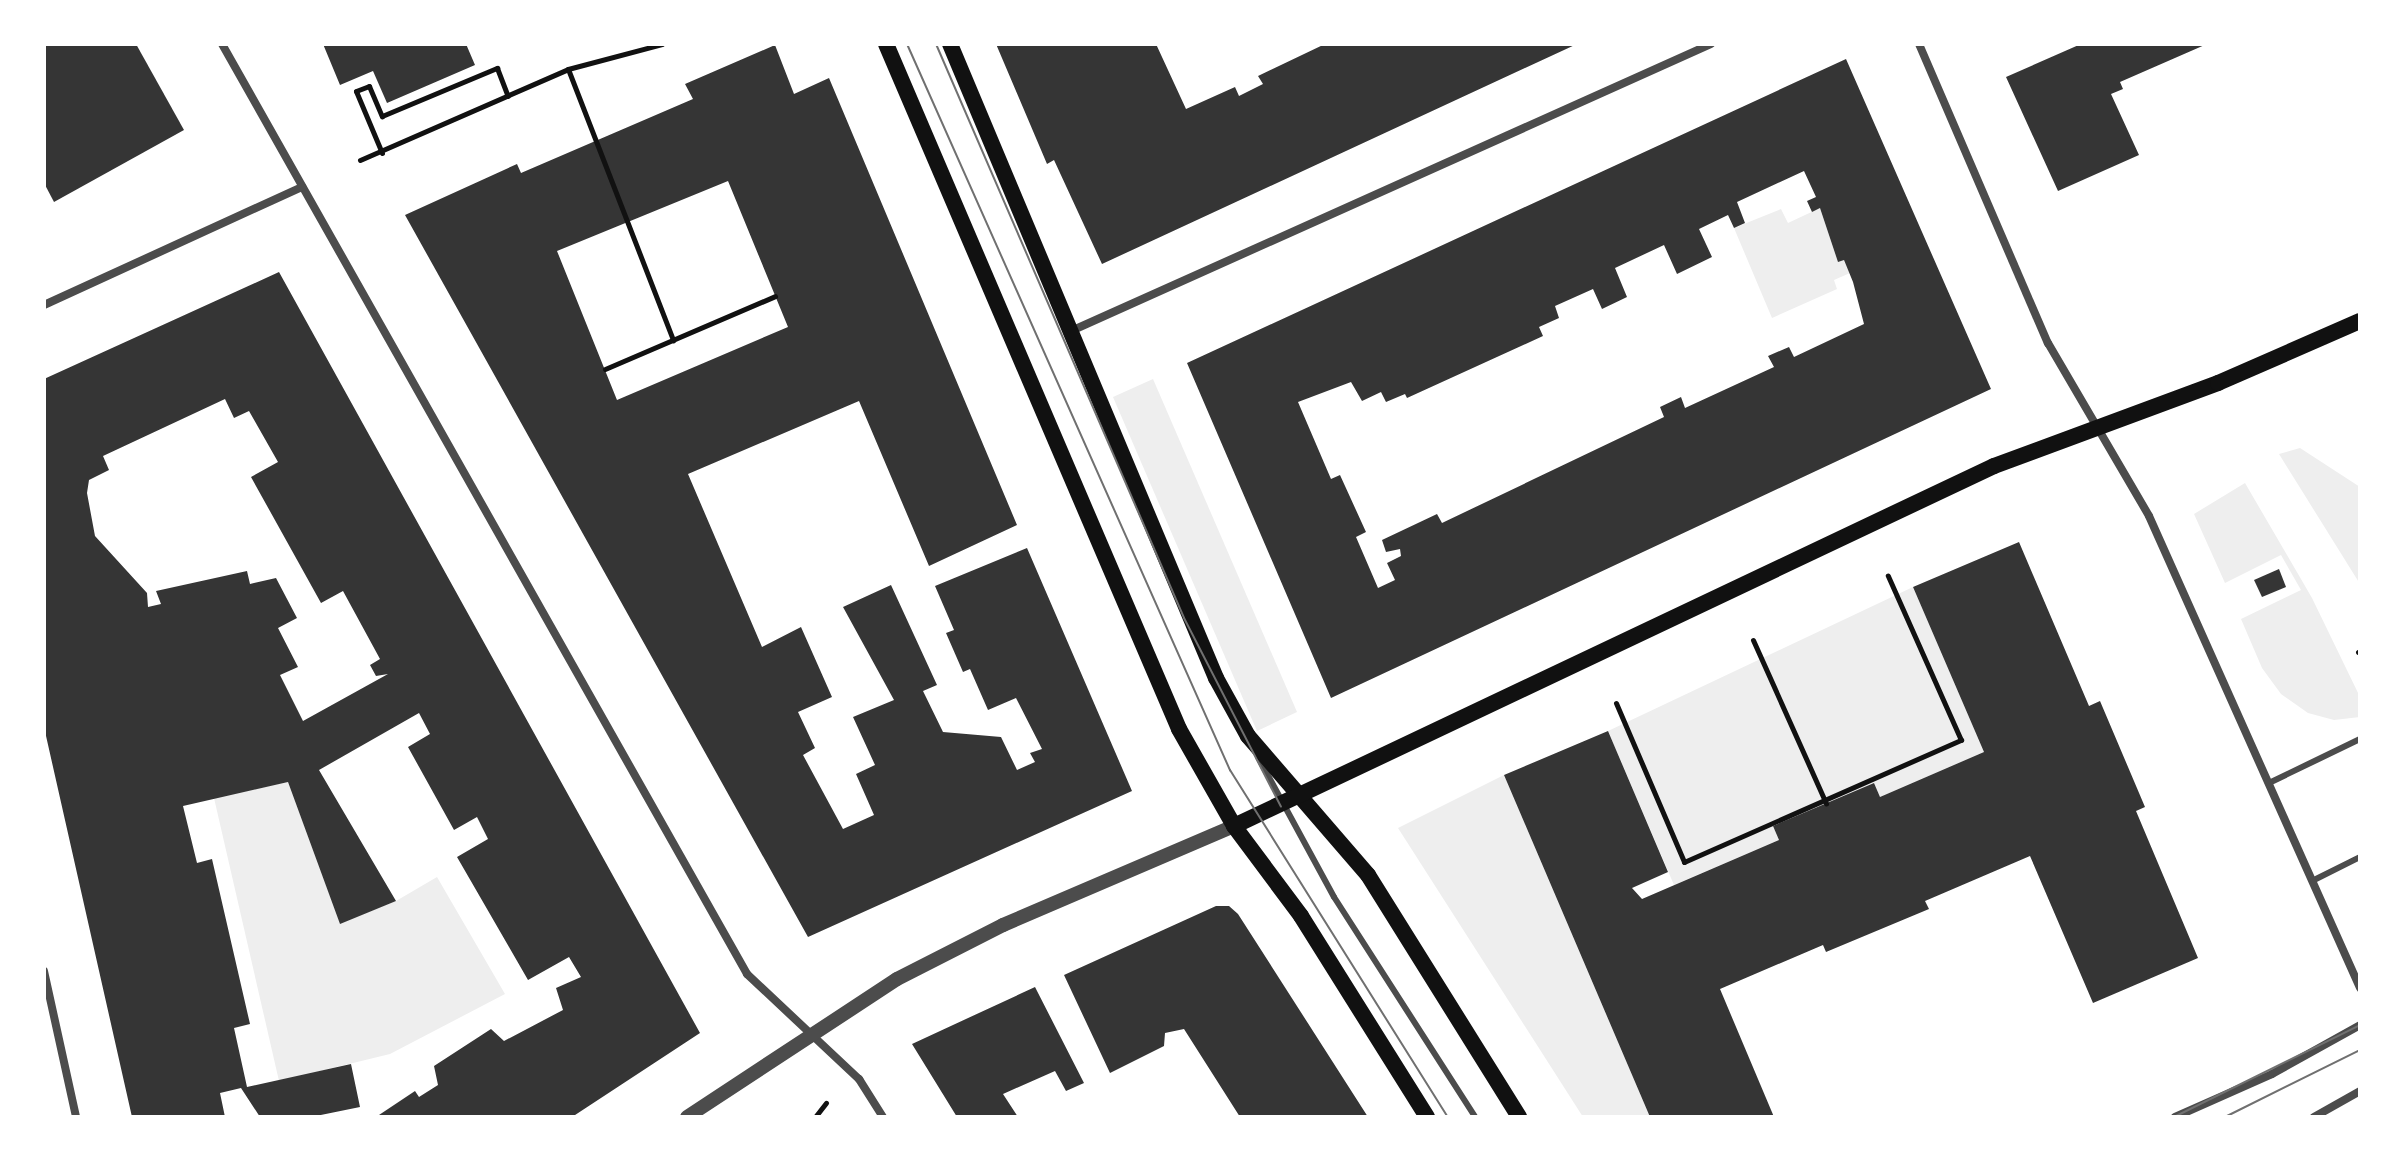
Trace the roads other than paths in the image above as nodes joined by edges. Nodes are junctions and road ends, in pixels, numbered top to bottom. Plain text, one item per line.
1 (222, 44) edge
2 (886, 44) edge
3 (950, 44) edge
4 (1711, 44) edge
5 (1919, 44) edge
6 (302, 187) junction
7 (44, 305) edge
8 (2360, 321) edge
9 (1071, 331) junction
10 (2095, 425) junction
11 (1248, 736) junction
12 (2360, 739) edge
13 (2269, 783) junction
14 (1302, 797) junction
15 (1281, 807) junction
16 (1234, 826) junction
17 (2360, 857) edge
18 (2312, 881) junction
19 (44, 971) edge
20 (2360, 988) edge
21 (2360, 1025) edge
22 (813, 1031) junction
23 (2360, 1091) edge
24 (76, 1117) edge
25 (687, 1117) edge
26 (883, 1117) edge
27 (1427, 1117) edge
28 (1475, 1117) edge
29 (1519, 1117) edge
30 (2175, 1117) edge
31 (2314, 1117) edge

1 - 6 street
2 - 16 main road
3 - 9 main road
4 - 9 street
5 - 10 street
6 - 7 street
6 - 22 street
8 - 10 main road
9 - 11 main road
10 - 13 street
10 - 14 main road
11 - 14 main road
11 - 15 lane
12 - 13 lane
13 - 18 street
14 - 15 main road
14 - 29 main road
15 - 16 main road
15 - 28 lane
16 - 22 street
16 - 27 main road
17 - 18 lane
18 - 20 street
19 - 24 street
21 - 30 street
22 - 25 street
22 - 26 street
23 - 31 street

